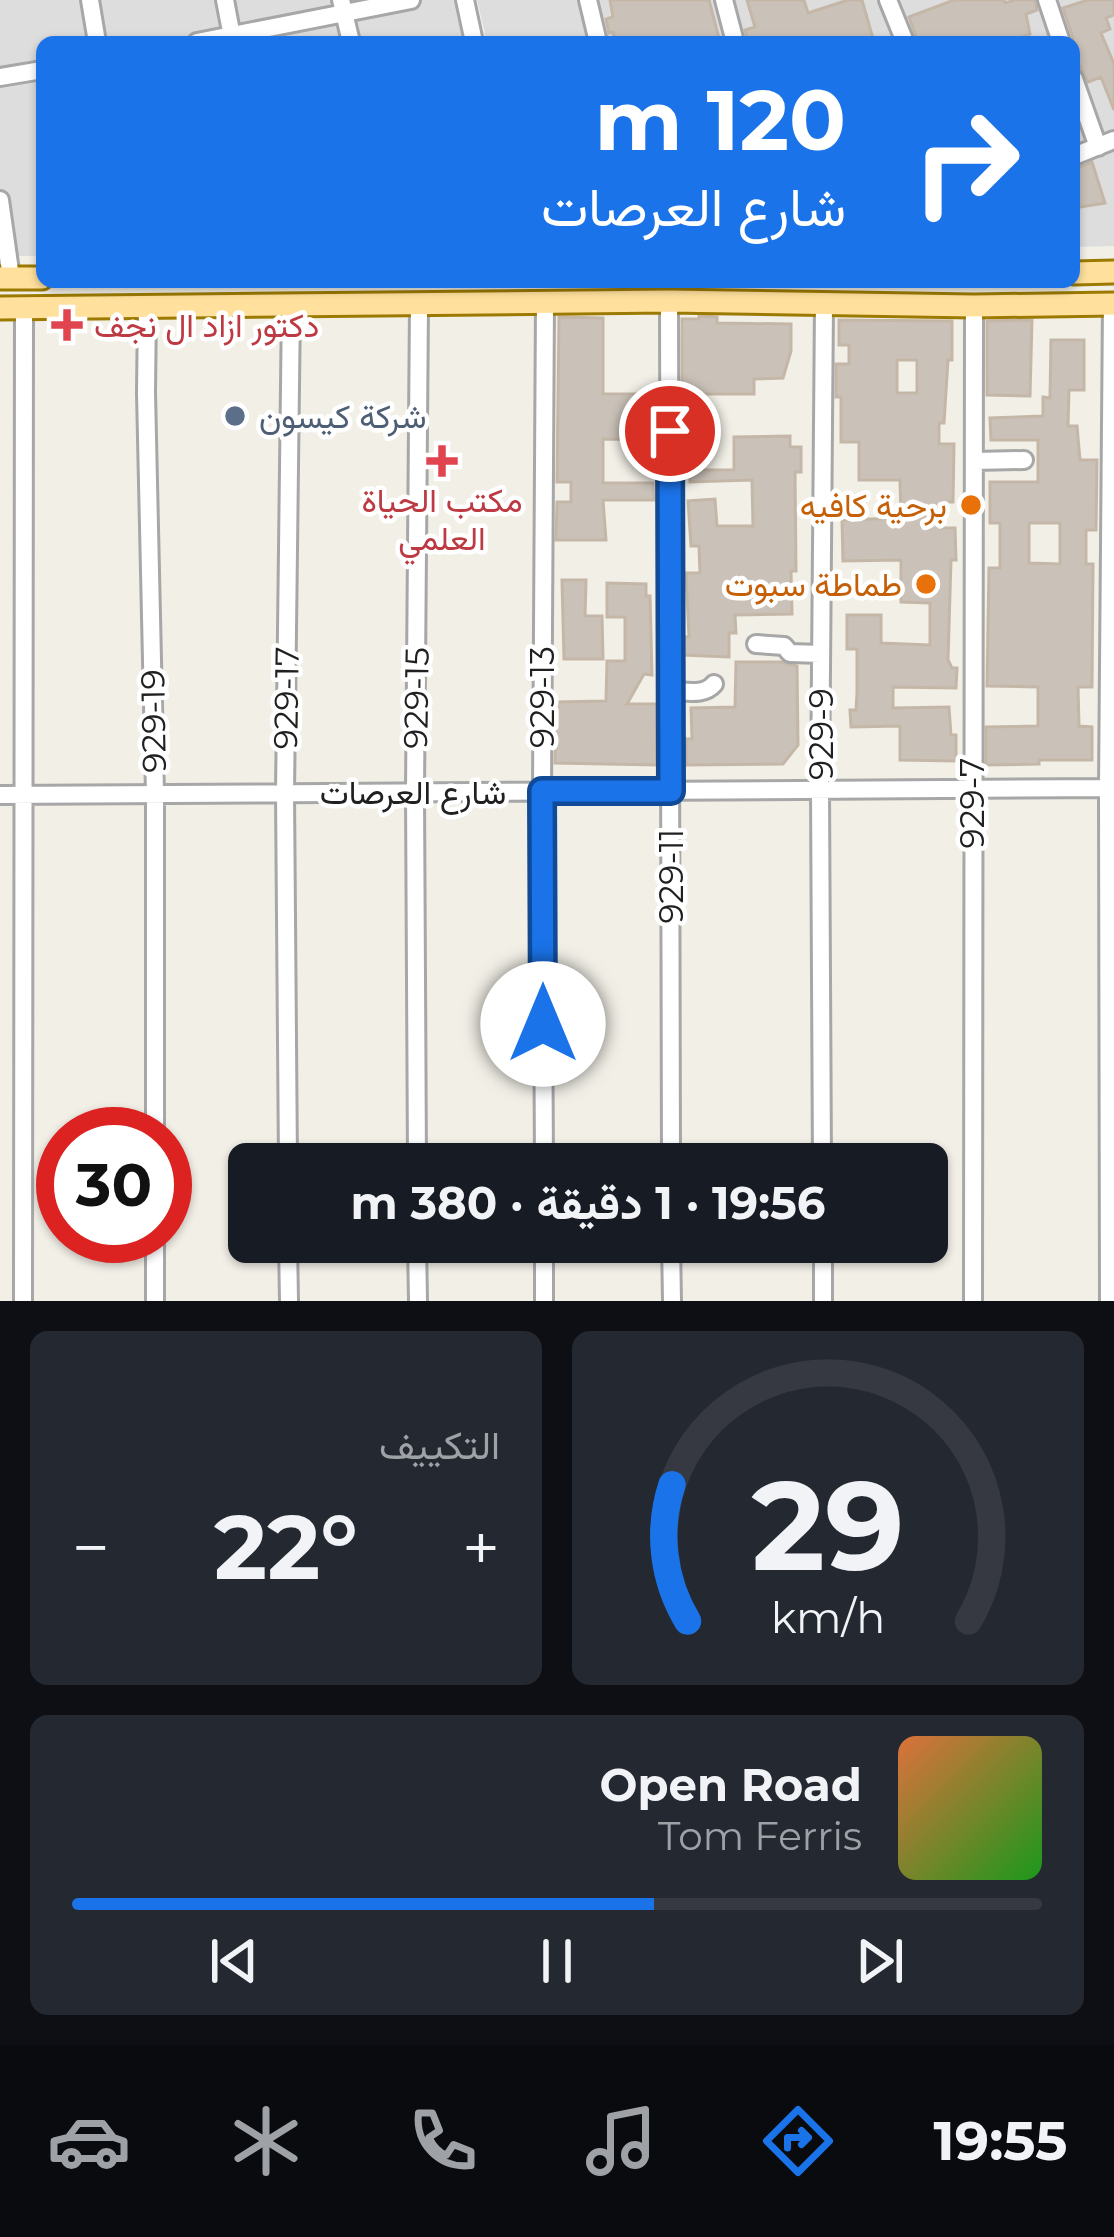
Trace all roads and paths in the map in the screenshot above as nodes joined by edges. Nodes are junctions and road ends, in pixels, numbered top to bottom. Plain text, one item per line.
1 (90, 0) edge
2 (225, 0) edge
3 (411, 0) edge
4 (465, 0) edge
5 (588, 0) edge
6 (724, 0) edge
7 (888, 0) edge
8 (1047, 0) edge
9 (343, 7) edge
10 (96, 36) edge
11 (232, 36) edge
12 (243, 36) edge
13 (474, 36) edge
14 (597, 36) edge
15 (733, 36) edge
16 (902, 36) edge
17 (1059, 36) edge
18 (36, 71) edge
19 (0, 77) edge
20 (1080, 91) edge
21 (1106, 144) edge
22 (0, 200) edge
23 (1114, 272) edge
24 (1080, 273) edge
25 (6, 278) edge
26 (669, 301) junction
27 (545, 302) junction
28 (824, 304) junction
29 (1113, 304) edge
30 (291, 305) junction
31 (419, 305) junction
32 (974, 306) junction
33 (0, 308) edge
34 (24, 308) junction
35 (147, 308) junction
36 (1024, 460) dead end
37 (974, 461) junction
38 (1112, 612) edge
39 (757, 644) dead end
40 (821, 653) junction
41 (714, 685) dead end
42 (671, 691) junction
43 (1111, 788) edge
44 (972, 789) junction
45 (820, 790) junction
46 (542, 791) junction
47 (671, 791) junction
48 (415, 792) junction
49 (284, 793) junction
50 (0, 794) edge
51 (23, 794) junction
52 (155, 794) junction
53 (155, 1107) edge
54 (288, 1143) edge
55 (417, 1143) edge
56 (544, 1143) edge
57 (671, 1143) edge
58 (822, 1143) edge
59 (154, 1263) edge
60 (288, 1263) edge
61 (417, 1263) edge
62 (544, 1263) edge
63 (671, 1263) edge
64 (823, 1263) edge
65 (23, 1301) edge
66 (154, 1301) edge
67 (289, 1301) edge
68 (418, 1301) edge
69 (544, 1301) edge
70 (672, 1301) edge
71 (823, 1301) edge
72 (973, 1301) edge
73 (1108, 1301) edge

1 - 10 street
2 - 11 street
3 - 9 street
4 - 13 street
5 - 14 street
6 - 15 street
7 - 16 street
8 - 17 street
9 - 12 street
18 - 19 street
20 - 21 street
22 - 25 street
23 - 24 main road
26 - 27 main road
26 - 28 main road
26 - 42 street, 929-11
27 - 31 main road
27 - 46 street, 929-13
28 - 32 main road
28 - 40 street, 929-9
29 - 32 main road
29 - 38 street
30 - 31 main road
30 - 35 main road
30 - 49 street, 929-17
31 - 48 street, 929-15
32 - 37 street, 929-7
33 - 34 main road
34 - 35 main road
34 - 51 street
35 - 52 street, 929-19
36 - 37 street
37 - 44 street, 929-7
38 - 43 street
39 - 40 street
40 - 45 street, 929-9
41 - 42 street
42 - 47 street, 929-11
43 - 44 street, شارع العرصات
43 - 73 street
44 - 45 street, شارع العرصات
44 - 72 street, 929-7
45 - 47 street, شارع العرصات
45 - 58 street, 929-9
46 - 47 street, شارع العرصات
46 - 48 street, شارع العرصات
46 - 56 street, 929-13
47 - 57 street, 929-11
48 - 49 street, شارع العرصات
48 - 55 street, 929-15
49 - 52 street, شارع العرصات
49 - 54 street, 929-17
50 - 51 street, شارع العرصات
51 - 52 street, شارع العرصات
51 - 65 street
52 - 53 street, 929-19
59 - 66 street
60 - 67 street
61 - 68 street
62 - 69 street
63 - 70 street
64 - 71 street

